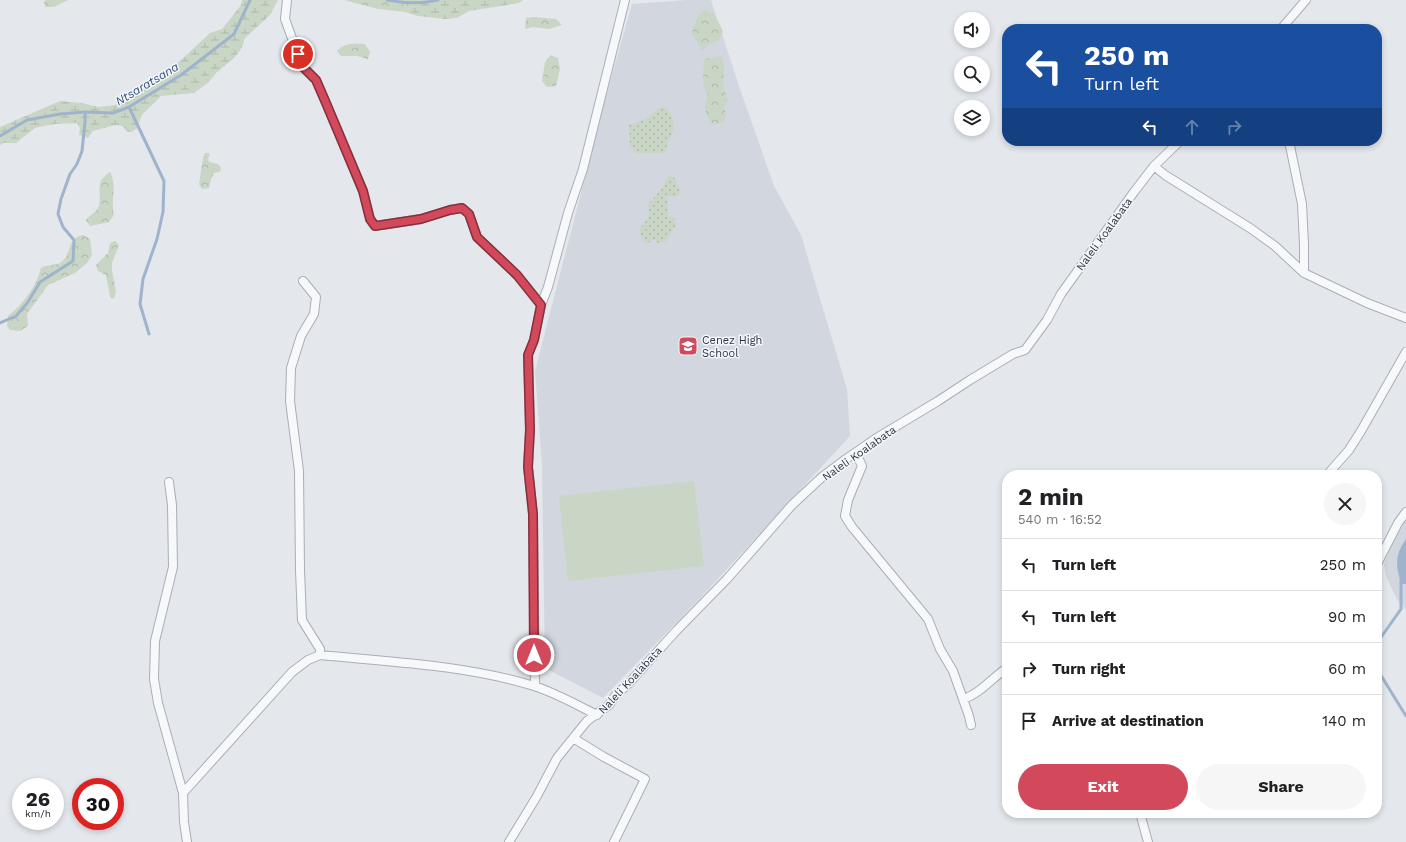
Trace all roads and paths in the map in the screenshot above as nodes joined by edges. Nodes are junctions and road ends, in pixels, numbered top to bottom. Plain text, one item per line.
1 (287, 0) edge
2 (626, 0) edge
3 (1306, 0) edge
4 (1285, 24) edge
5 (1175, 146) edge
6 (1290, 146) edge
7 (1154, 166) junction
8 (1304, 273) junction
9 (303, 281) dead end
10 (541, 305) junction
11 (1406, 318) edge
12 (1406, 352) edge
13 (856, 453) junction
14 (1331, 470) edge
15 (169, 482) dead end
16 (1406, 512) edge
17 (1382, 554) edge
18 (320, 655) junction
19 (1002, 671) edge
20 (535, 686) junction
21 (964, 699) junction
22 (597, 715) junction
23 (970, 725) dead end
24 (574, 738) junction
25 (183, 793) junction
26 (1142, 818) edge
27 (187, 842) edge
28 (509, 842) edge
29 (614, 842) edge
30 (1149, 842) edge

1 - 10 street
2 - 10 street
3 - 4 street
5 - 7 street, Naleli Koalabata
6 - 8 street
7 - 8 street
7 - 13 street, Naleli Koalabata
8 - 11 street
9 - 18 street
10 - 20 street
12 - 14 street
13 - 21 street
13 - 22 street, Naleli Koalabata
15 - 25 street
16 - 17 street
18 - 20 street
18 - 25 street
19 - 21 street
20 - 22 street
21 - 23 street
22 - 24 street, Naleli Koalabata
24 - 28 street, Naleli Koalabata
24 - 29 street
25 - 27 street
26 - 30 street

